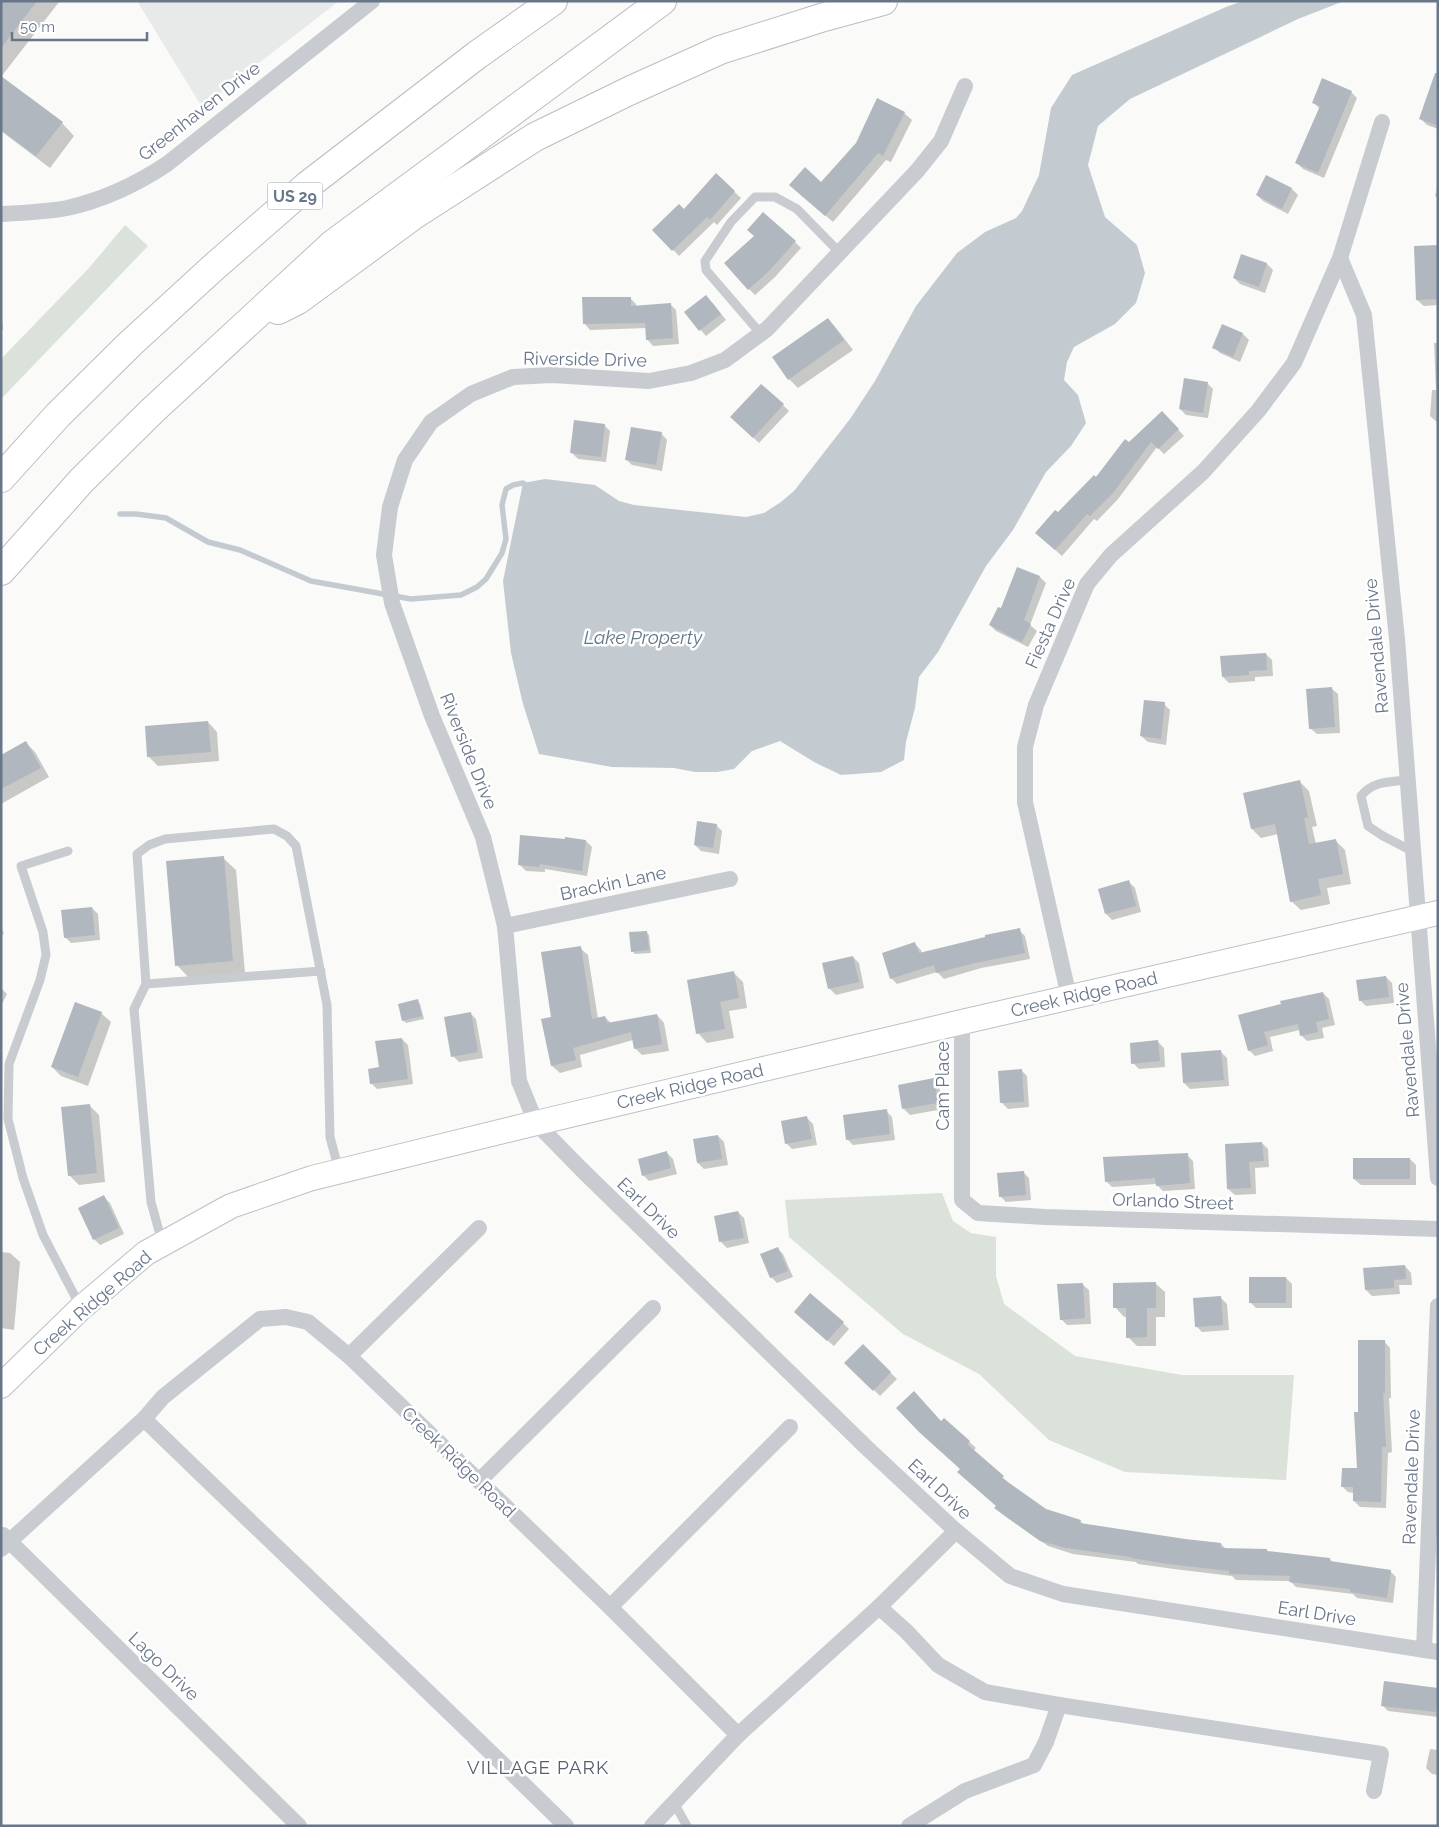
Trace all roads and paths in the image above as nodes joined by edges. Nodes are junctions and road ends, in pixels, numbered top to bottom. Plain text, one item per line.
1 (372, 1) edge
2 (553, 1) edge
3 (662, 1) edge
4 (883, 1) edge
5 (965, 86) dead end
6 (1382, 122) dead end
7 (1, 214) edge
8 (840, 253) junction
9 (1340, 258) junction
10 (761, 334) junction
11 (231, 336) junction
12 (1, 478) edge
13 (1, 571) edge
14 (1407, 780) junction
15 (68, 851) dead end
16 (1412, 851) junction
17 (730, 879) dead end
18 (1427, 915) edge
19 (505, 926) junction
20 (321, 971) junction
21 (146, 984) junction
22 (1069, 997) junction
23 (962, 1022) junction
24 (536, 1122) junction
25 (962, 1151) joint
26 (339, 1172) junction
27 (1438, 1178) edge
28 (480, 1228) dead end
29 (1438, 1228) edge
30 (162, 1244) junction
31 (1438, 1306) edge
32 (81, 1308) junction
33 (653, 1308) dead end
34 (349, 1356) junction
35 (1, 1386) edge
36 (144, 1419) junction
37 (790, 1428) dead end
38 (479, 1481) junction
39 (956, 1531) junction
40 (4, 1542) edge
41 (610, 1607) junction
42 (879, 1607) junction
43 (1431, 1651) edge
44 (1060, 1705) junction
45 (738, 1736) junction
46 (1374, 1791) dead end
47 (674, 1803) junction
48 (299, 1826) edge
49 (566, 1826) edge
50 (652, 1826) edge
51 (687, 1826) edge
52 (909, 1826) edge

1 - 7 street, Greenhaven Drive
2 - 12 highway, US 29
3 - 11 highway
4 - 11 highway
5 - 8 street, Riverside Drive
6 - 9 street
8 - 10 street, Riverside Drive
8 - 10 lane
9 - 14 street, Ravendale Drive
9 - 22 street, Fiesta Drive
10 - 19 street, Riverside Drive
11 - 13 highway
14 - 16 street, Ravendale Drive
14 - 16 lane
15 - 32 lane
16 - 18 street, Ravendale Drive
17 - 19 street, Brackin Lane
18 - 22 main road, Creek Ridge Road
18 - 27 street, Ravendale Drive
19 - 24 street, Riverside Drive
20 - 21 lane
20 - 21 lane
20 - 26 lane
21 - 30 lane
22 - 23 main road, Creek Ridge Road
23 - 24 main road, Creek Ridge Road
23 - 25 street, Cam Place
24 - 26 main road, Creek Ridge Road
24 - 39 street, Earl Drive
25 - 29 street, Orlando Street
26 - 30 main road, Creek Ridge Road
28 - 34 street
30 - 32 main road, Creek Ridge Road
31 - 43 street, Ravendale Drive
32 - 35 main road, Creek Ridge Road
33 - 38 street
34 - 36 street, Creek Ridge Road
34 - 38 street, Creek Ridge Road
36 - 40 street, Creek Ridge Road
36 - 49 street
37 - 41 street
38 - 41 street, Creek Ridge Road
39 - 42 street
39 - 43 street, Earl Drive
40 - 48 street, Lago Drive
41 - 45 street, Creek Ridge Road
42 - 44 street
42 - 45 street
44 - 46 street
44 - 52 street
45 - 47 street
47 - 50 street
47 - 51 lane

